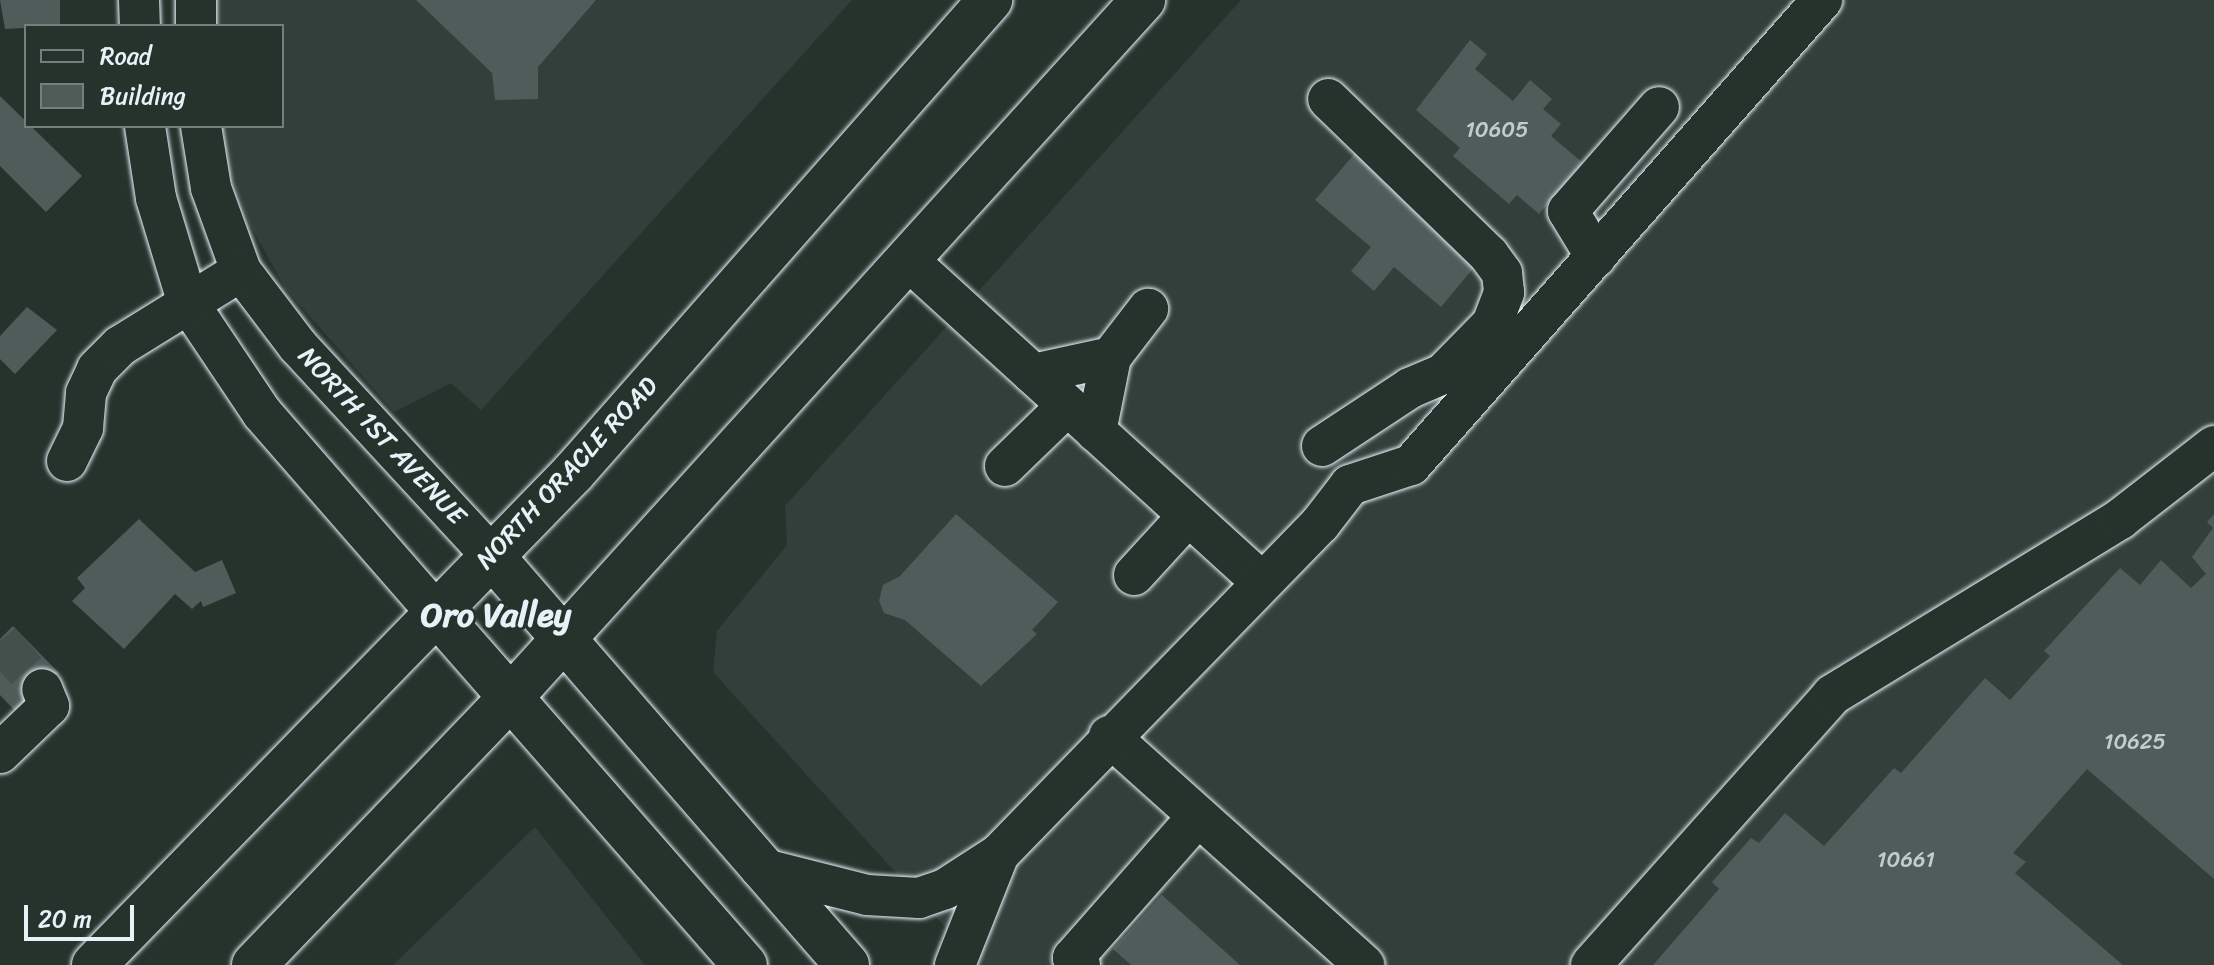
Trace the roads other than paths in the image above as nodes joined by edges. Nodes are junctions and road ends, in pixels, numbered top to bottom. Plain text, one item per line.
1 (139, 0) edge
2 (196, 0) edge
3 (990, 0) edge
4 (1143, 0) edge
5 (1822, 0) edge
6 (140, 24) edge
7 (196, 24) edge
8 (1328, 99) dead end
9 (1659, 107) dead end
10 (145, 128) edge
11 (201, 128) edge
12 (1596, 257) junction
13 (910, 262) junction
14 (241, 271) junction
15 (187, 301) junction
16 (1148, 309) dead end
17 (1111, 357) junction
18 (1033, 374) junction
19 (1067, 406) junction
20 (1096, 432) junction
21 (1322, 446) dead end
22 (2214, 446) edge
23 (67, 461) dead end
24 (1005, 466) dead end
25 (1188, 516) junction
26 (491, 555) junction
27 (1134, 575) dead end
28 (1259, 580) junction
29 (434, 610) junction
30 (564, 637) junction
31 (42, 689) dead end
32 (509, 699) junction
33 (1109, 736) junction
34 (0, 753) edge
35 (1198, 816) junction
36 (999, 854) junction
37 (760, 868) junction
38 (94, 965) edge
39 (254, 965) edge
40 (745, 965) edge
41 (847, 965) edge
42 (955, 965) edge
43 (1080, 965) edge
44 (1364, 965) edge
45 (1591, 965) edge

1 - 6 street
2 - 7 street
3 - 26 main road, NORTH ORACLE ROAD
4 - 13 main road
5 - 12 street
8 - 21 street
9 - 12 street
10 - 15 street
11 - 14 street, NORTH 1ST AVENUE
12 - 28 street
13 - 18 street
13 - 30 main road
14 - 15 street
14 - 26 street, NORTH 1ST AVENUE
15 - 23 street
15 - 29 street
16 - 17 street
17 - 18 street
17 - 20 street
18 - 19 street
19 - 20 street
19 - 24 street
20 - 25 street
22 - 45 street
25 - 27 street
25 - 28 street
26 - 29 main road, NORTH ORACLE ROAD
26 - 30 main road, NORTH 1ST AVENUE
28 - 33 street
29 - 32 main road
29 - 38 main road, NORTH ORACLE ROAD
30 - 32 main road
30 - 37 main road, NORTH 1ST AVENUE
31 - 34 street
32 - 39 main road
32 - 40 main road
33 - 35 street
33 - 36 street
35 - 43 street
35 - 44 street
36 - 37 street
36 - 42 street
37 - 41 main road, NORTH 1ST AVENUE

